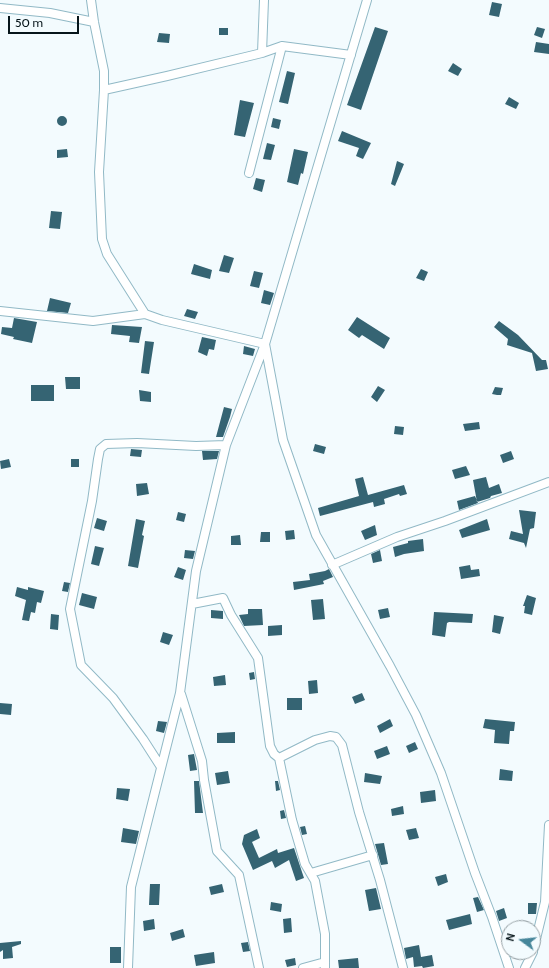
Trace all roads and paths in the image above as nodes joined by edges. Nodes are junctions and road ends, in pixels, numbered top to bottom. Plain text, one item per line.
1 (91, 0) edge
2 (264, 0) edge
3 (367, 0) edge
4 (0, 8) edge
5 (94, 22) junction
6 (282, 46) junction
7 (262, 52) junction
8 (351, 55) junction
9 (104, 90) junction
10 (249, 173) dead end
11 (0, 311) edge
12 (145, 314) junction
13 (265, 344) junction
14 (226, 445) junction
15 (549, 482) edge
16 (332, 564) junction
17 (192, 604) junction
18 (180, 693) junction
19 (279, 758) junction
20 (162, 767) junction
21 (549, 824) edge
22 (373, 856) junction
23 (310, 873) junction
24 (541, 920) edge
25 (325, 965) edge
26 (128, 968) edge
27 (259, 968) edge
28 (303, 968) edge
29 (403, 968) edge
30 (510, 968) edge

1 - 5 street
2 - 7 street
3 - 8 street
4 - 5 street
5 - 9 street
6 - 7 street
6 - 8 street
6 - 10 street
7 - 9 street
8 - 13 street
9 - 12 street
11 - 12 street
12 - 13 street
13 - 14 street
13 - 16 street
14 - 17 street
14 - 20 street
15 - 16 street
16 - 30 street
17 - 18 street
17 - 19 street
18 - 20 street
18 - 27 street
19 - 22 street
19 - 23 street
20 - 26 street
21 - 24 street
22 - 23 street
22 - 29 street
23 - 25 street
25 - 28 street

